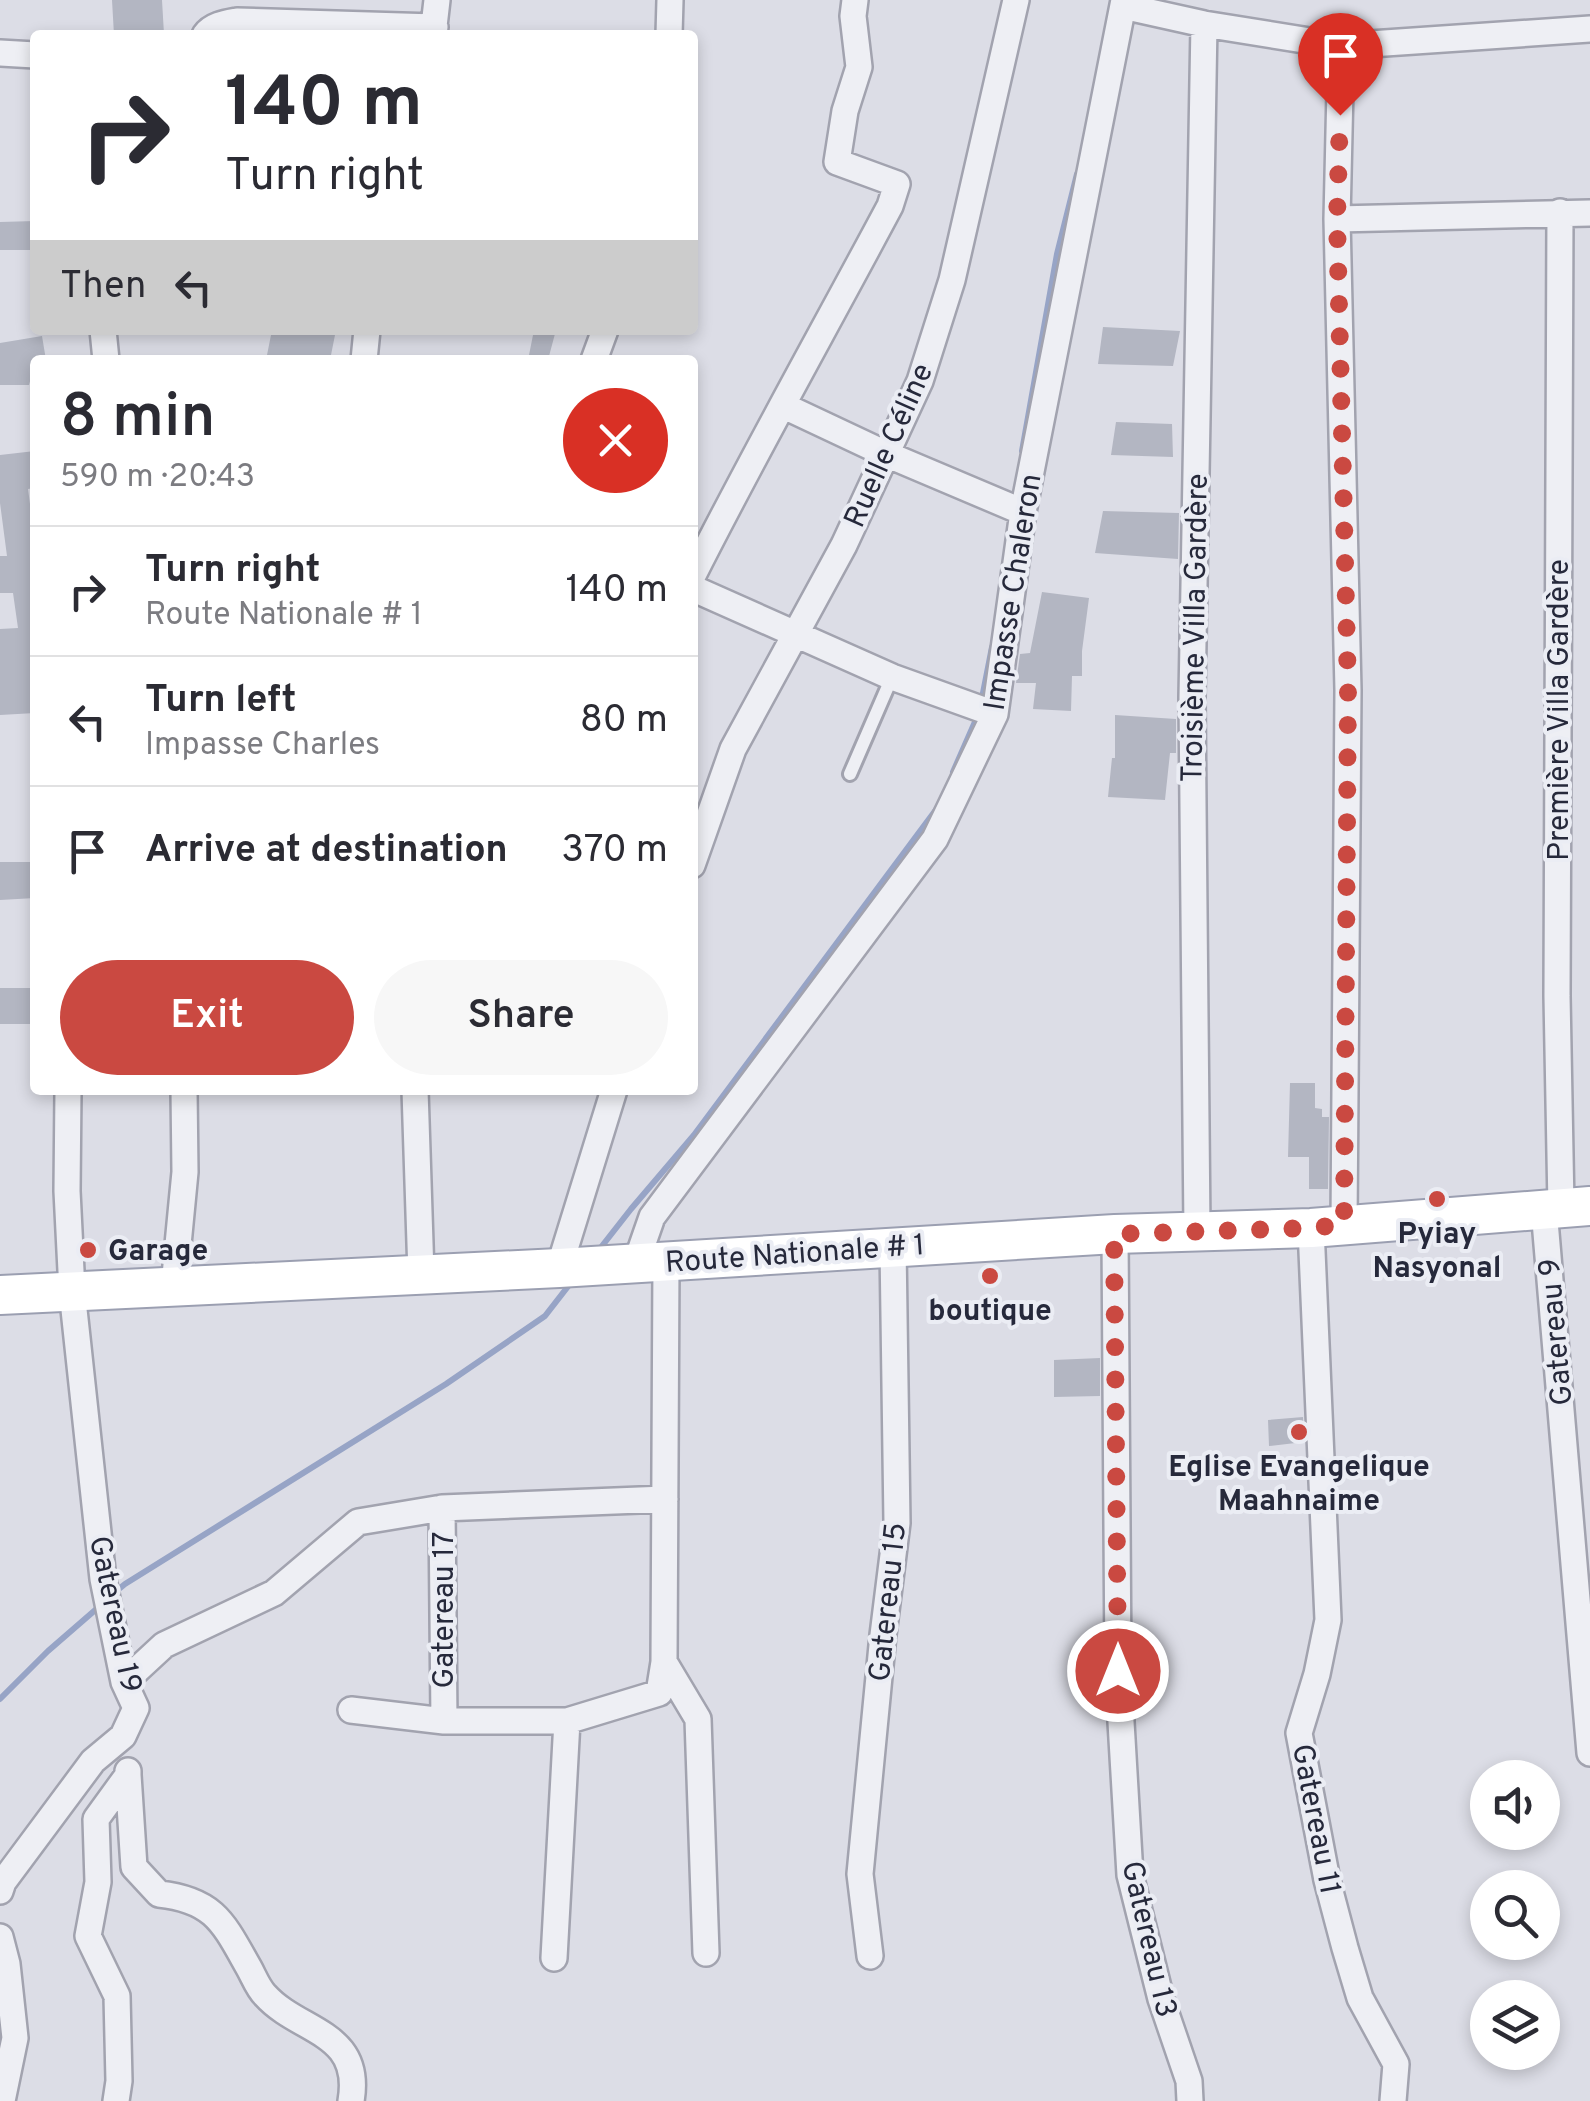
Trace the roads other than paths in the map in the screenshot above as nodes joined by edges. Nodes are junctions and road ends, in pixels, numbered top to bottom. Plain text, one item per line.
1 (437, 0) edge
2 (670, 0) edge
3 (855, 0) edge
4 (1016, 0) edge
5 (1124, 3) edge
6 (1204, 24) junction
7 (1590, 29) edge
8 (210, 30) edge
9 (414, 30) edge
10 (434, 30) edge
11 (669, 30) edge
12 (1341, 46) junction
13 (0, 53) edge
14 (30, 55) edge
15 (1560, 212) junction
16 (1590, 213) edge
17 (1337, 219) junction
18 (784, 406) junction
19 (886, 454) junction
20 (1023, 512) junction
21 (698, 566) edge
22 (698, 591) edge
23 (794, 633) junction
24 (892, 677) junction
25 (995, 714) junction
26 (850, 774) dead end
27 (698, 848) edge
28 (68, 1095) edge
29 (184, 1095) edge
30 (415, 1095) edge
31 (612, 1095) edge
32 (1565, 1207) edge
33 (1328, 1226) junction
34 (1197, 1232) junction
35 (1114, 1234) junction
36 (893, 1246) junction
37 (651, 1262) junction
38 (559, 1268) junction
39 (421, 1274) junction
40 (174, 1286) junction
41 (72, 1291) junction
42 (0, 1294) edge
43 (664, 1499) junction
44 (442, 1508) junction
45 (664, 1662) junction
46 (124, 1682) junction
47 (351, 1710) dead end
48 (444, 1721) junction
49 (567, 1721) junction
50 (123, 1736) junction
51 (1590, 1753) edge
52 (128, 1774) junction
53 (0, 1891) edge
54 (0, 1939) edge
55 (706, 1952) dead end
56 (870, 1956) dead end
57 (554, 1958) dead end
58 (2, 2101) edge
59 (116, 2101) edge
60 (351, 2101) edge
61 (1190, 2101) edge
62 (1393, 2101) edge

1 - 10 street
2 - 11 street
3 - 18 street
4 - 19 street, Ruelle Céline
5 - 6 street
5 - 20 street, Impasse Chaleron
6 - 12 street
6 - 34 street, Troisième Villa Gardère
7 - 12 street
8 - 9 street
12 - 17 street, Gatereau 11
13 - 14 street
15 - 16 street
15 - 17 street
15 - 32 street, Première Villa Gardère
17 - 33 street, Gatereau 11
18 - 19 street
18 - 21 street
19 - 20 street
19 - 23 street, Ruelle Céline
20 - 25 street, Impasse Chaleron
22 - 23 street
23 - 24 street
23 - 27 street, Ruelle Céline
24 - 25 street
24 - 26 lane
25 - 37 street, Impasse Chaleron
28 - 41 street, Gatereau 19
29 - 40 street
30 - 39 street
31 - 38 street
32 - 33 main road, Route Nationale # 1
32 - 51 street, Gatereau 9
33 - 34 main road, Route Nationale # 1
33 - 62 street, Gatereau 11
34 - 35 main road, Route Nationale # 1
35 - 36 main road, Route Nationale # 1
35 - 61 street, Gatereau 13
36 - 37 main road, Route Nationale # 1
36 - 56 street, Gatereau 15
37 - 38 main road, Route Nationale # 1
37 - 43 street
38 - 39 main road, Route Nationale # 1
39 - 40 main road, Route Nationale # 1
40 - 41 main road, Route Nationale # 1
41 - 42 main road, Route Nationale # 1
41 - 46 street, Gatereau 19
43 - 44 street
43 - 45 street
44 - 46 street, Gatereau 17
44 - 48 street, Gatereau 17
45 - 49 street, Gatereau 17
45 - 55 street
46 - 50 street, Gatereau 19
47 - 48 street
48 - 49 street, Gatereau 17
49 - 57 street
50 - 52 street
50 - 53 street, Gatereau 19
52 - 59 street
52 - 60 street
54 - 58 street

